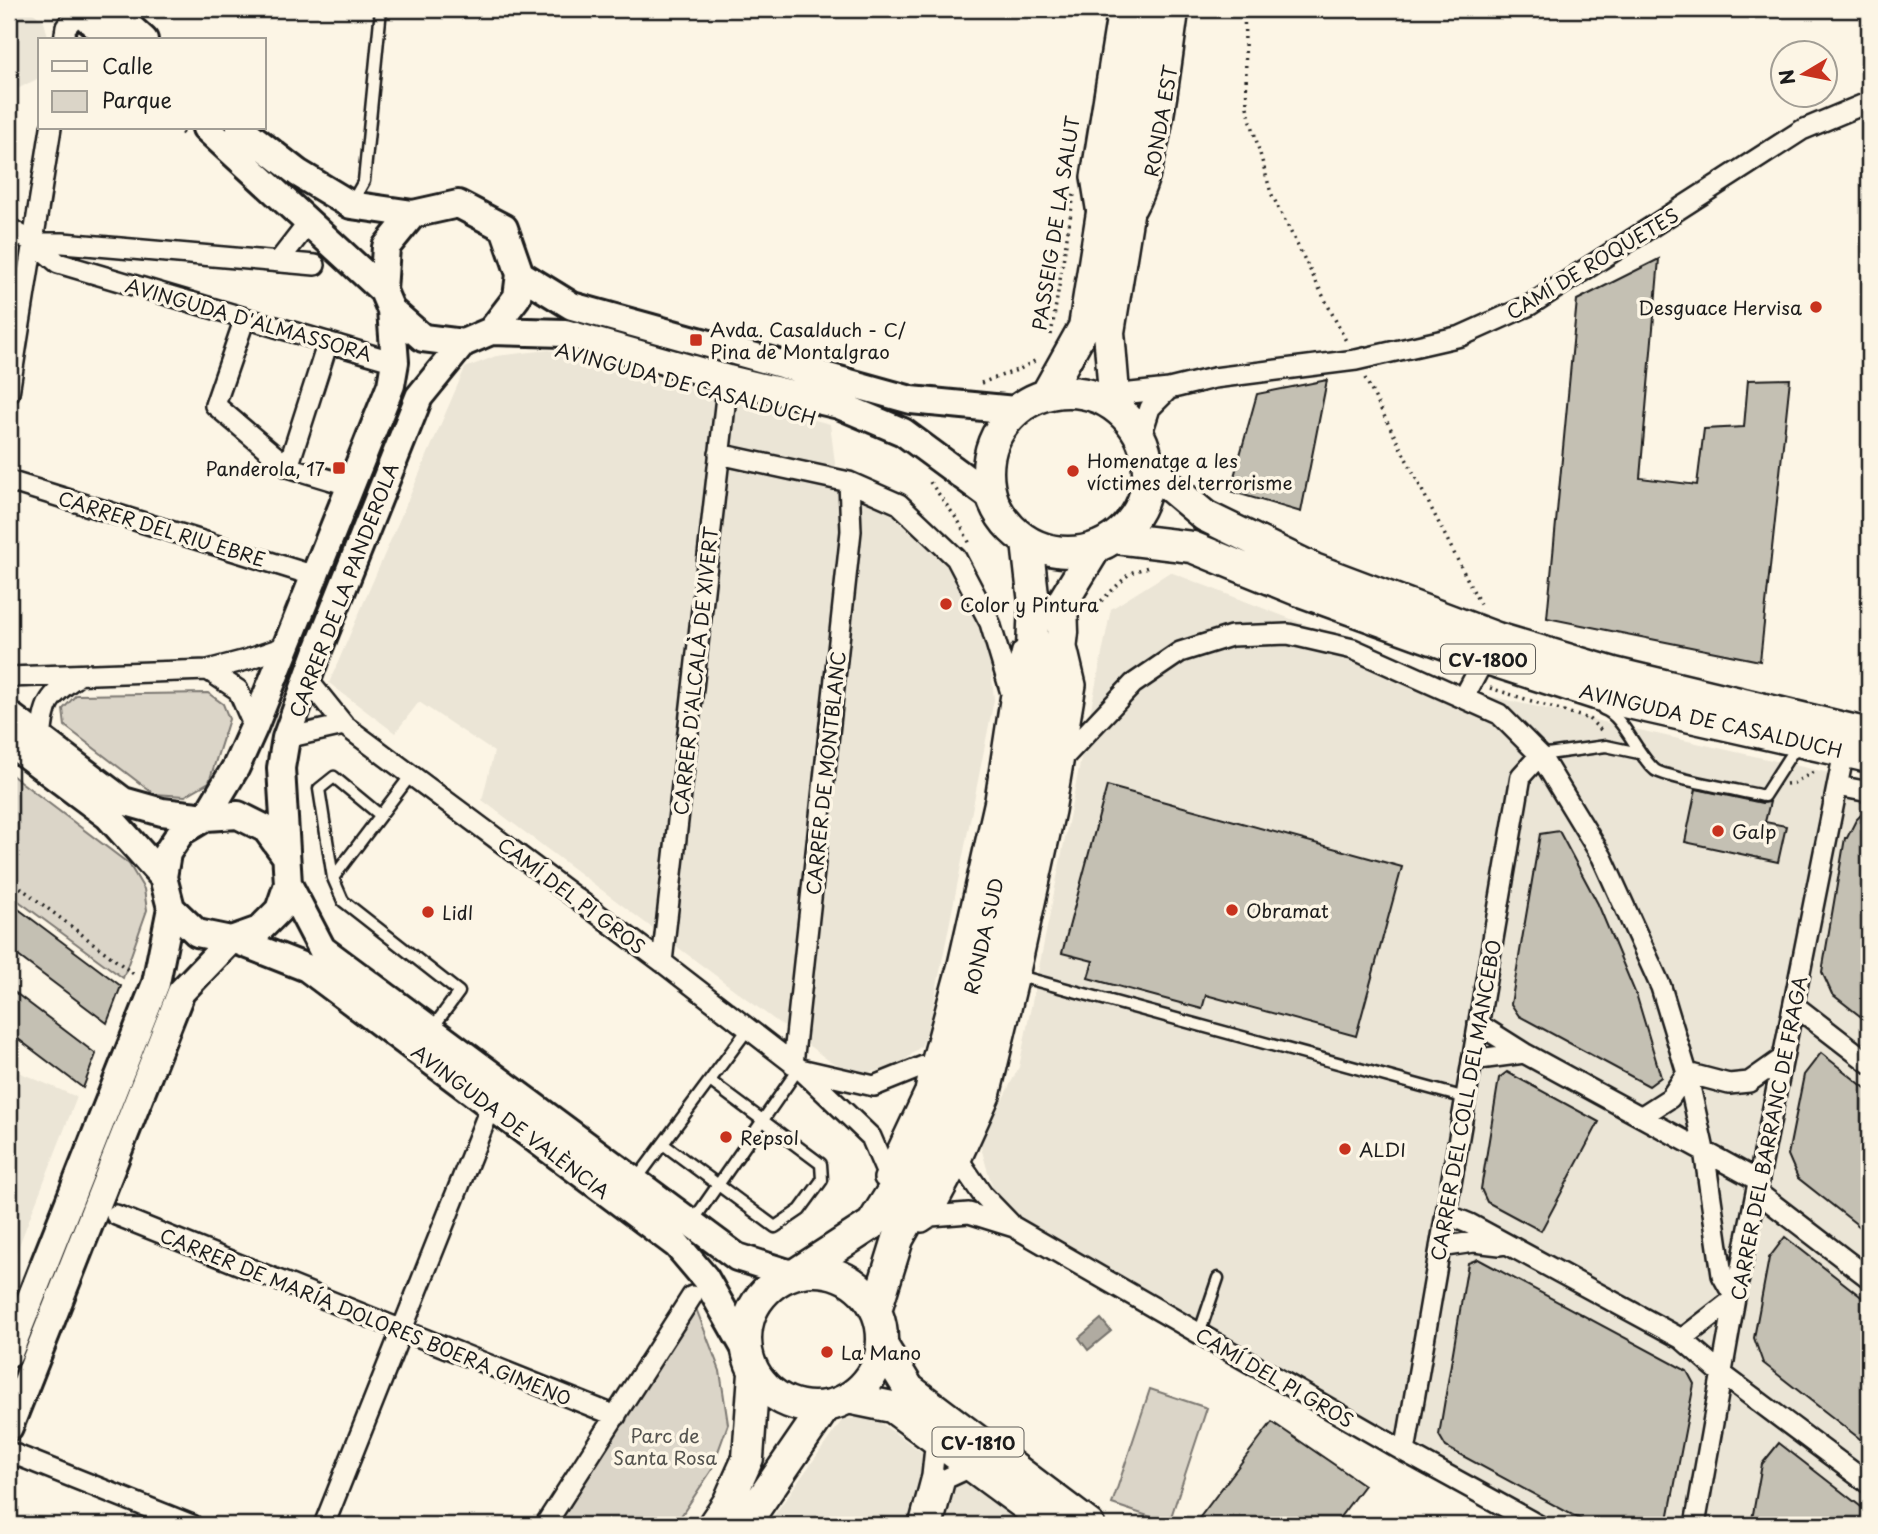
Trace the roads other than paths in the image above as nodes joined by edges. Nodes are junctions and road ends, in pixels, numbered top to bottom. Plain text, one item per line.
1 (110, 9) edge
2 (381, 9) edge
3 (1118, 9) edge
4 (1134, 9) edge
5 (1161, 9) edge
6 (1179, 9) edge
7 (78, 10) edge
8 (64, 38) edge
9 (109, 38) edge
10 (142, 38) edge
11 (1869, 102) edge
12 (51, 130) edge
13 (208, 130) edge
14 (243, 130) edge
15 (351, 205) junction
16 (413, 214) junction
17 (309, 222) junction
18 (9, 228) edge
19 (1112, 229) junction
20 (34, 243) junction
21 (110, 247) junction
22 (278, 262) junction
23 (315, 265) dead end
24 (520, 274) junction
25 (104, 277) junction
26 (387, 301) junction
27 (245, 318) junction
28 (491, 331) junction
29 (328, 342) junction
30 (463, 343) junction
31 (395, 362) junction
32 (728, 379) junction
33 (1169, 389) junction
34 (9, 393) edge
35 (1047, 393) junction
36 (1115, 405) junction
37 (1015, 410) junction
38 (1141, 436) junction
39 (719, 454) junction
40 (288, 467) junction
41 (1149, 469) junction
42 (9, 481) edge
43 (849, 482) junction
44 (351, 486) junction
45 (991, 498) junction
46 (1027, 542) junction
47 (1105, 543) junction
48 (315, 576) junction
49 (1300, 591) junction
50 (1053, 612) junction
51 (287, 646) junction
52 (1440, 654) dead end
53 (208, 670) junction
54 (78, 676) junction
55 (9, 677) edge
56 (307, 679) junction
57 (1011, 694) junction
58 (1597, 706) dead end
59 (9, 715) edge
60 (344, 725) junction
61 (254, 727) junction
62 (1869, 734) edge
63 (286, 738) junction
64 (41, 739) junction
65 (9, 742) edge
66 (1807, 744) junction
67 (1639, 753) junction
68 (1540, 755) junction
69 (1064, 757) junction
70 (1848, 766) edge
71 (411, 775) junction
72 (1869, 792) edge
73 (380, 815) junction
74 (206, 817) junction
75 (285, 856) junction
76 (163, 877) junction
77 (333, 878) junction
78 (288, 884) junction
79 (171, 908) junction
80 (232, 939) junction
81 (662, 962) junction
82 (1019, 976) junction
83 (1794, 1004) junction
84 (1478, 1024) junction
85 (748, 1029) junction
86 (431, 1030) junction
87 (1524, 1053) junction
88 (1783, 1058) junction
89 (1472, 1060) junction
90 (931, 1063) junction
91 (1869, 1063) edge
92 (796, 1066) junction
93 (1687, 1073) junction
94 (709, 1081) junction
95 (1466, 1098) junction
96 (491, 1106) junction
97 (1642, 1116) junction
98 (763, 1120) junction
99 (663, 1144) junction
100 (1704, 1150) junction
101 (960, 1162) junction
102 (886, 1172) junction
103 (634, 1182) junction
104 (718, 1185) junction
105 (1758, 1186) junction
106 (1446, 1214) junction
107 (116, 1215) dead end
108 (931, 1216) junction
109 (691, 1224) junction
110 (872, 1224) junction
111 (1014, 1227) junction
112 (898, 1239) junction
113 (1508, 1246) junction
114 (1440, 1247) junction
115 (796, 1272) junction
116 (1218, 1278) dead end
117 (1869, 1278) edge
118 (692, 1296) dead end
119 (1735, 1298) junction
120 (876, 1310) junction
121 (401, 1331) junction
122 (1199, 1334) junction
123 (1682, 1339) junction
124 (882, 1345) junction
125 (9, 1353) edge
126 (750, 1362) junction
127 (1722, 1374) junction
128 (836, 1402) junction
129 (616, 1416) junction
130 (9, 1427) edge
131 (936, 1438) junction
132 (9, 1452) edge
133 (1405, 1452) junction
134 (973, 1466) junction
135 (775, 1479) junction
136 (1869, 1484) edge
137 (192, 1525) edge
138 (324, 1525) edge
139 (545, 1525) edge
140 (713, 1525) edge
141 (744, 1525) edge
142 (764, 1525) edge
143 (919, 1525) edge
144 (933, 1525) edge
145 (1052, 1525) edge
146 (1089, 1525) edge
147 (1538, 1525) edge
148 (1695, 1525) edge

1 - 10 main road
2 - 15 lane
3 - 19 street, RONDA EST
4 - 19 main road, RONDA EST
5 - 19 main road, RONDA EST
6 - 19 street, RONDA EST
7 - 8 street
7 - 9 main road
11 - 33 street, CAMÍ DE ROQUETES
12 - 20 street
13 - 17 main road
14 - 15 main road
15 - 16 main road
16 - 24 main road
16 - 26 main road
17 - 22 street
17 - 26 main road
18 - 20 street, AVINGUDA D'ALMASSORA
19 - 35 main road, RONDA EST
19 - 36 main road, RONDA EST
20 - 21 street, AVINGUDA D'ALMASSORA
20 - 25 street, AVINGUDA D'ALMASSORA
20 - 34 street
21 - 22 street, AVINGUDA D'ALMASSORA
21 - 25 street, AVINGUDA D'ALMASSORA
22 - 23 street, AVINGUDA D'ALMASSORA
24 - 28 main road
24 - 37 main road
25 - 27 street, AVINGUDA D'ALMASSORA
26 - 30 main road
26 - 31 main road, CARRER DE LA PANDEROLA
27 - 29 street, AVINGUDA D'ALMASSORA
27 - 40 street
28 - 30 main road
28 - 32 main road, AVINGUDA DE CASALDUCH
29 - 31 street, AVINGUDA D'ALMASSORA
29 - 40 street
30 - 56 main road, CARRER DE LA PANDEROLA
31 - 44 main road, CARRER DE LA PANDEROLA
32 - 39 street, CARRER D'ALCALÀ DE XIVERT
32 - 45 main road, AVINGUDA DE CASALDUCH
33 - 36 street, CAMÍ DE ROQUETES
33 - 38 street
35 - 36 main road
35 - 37 main road
36 - 38 main road
37 - 45 main road
38 - 41 main road
39 - 43 street
39 - 81 street, CARRER D'ALCALÀ DE XIVERT
40 - 44 street
41 - 47 main road
41 - 62 main road, AVINGUDA DE CASALDUCH / CV-1800
42 - 48 street, CARRER DEL RIU EBRE
43 - 57 street
43 - 92 street, CARRER DE MONTBLANC
44 - 48 main road, CARRER DE LA PANDEROLA
45 - 46 main road
46 - 47 main road
46 - 50 main road, RONDA SUD
47 - 49 main road, AVINGUDA DE CASALDUCH / CV-1800
47 - 50 main road, RONDA SUD
48 - 51 main road, CARRER DE LA PANDEROLA
49 - 52 lane
49 - 66 main road, AVINGUDA DE CASALDUCH / CV-1800
50 - 57 street
50 - 69 street, RONDA SUD
50 - 110 main road, RONDA SUD
50 - 112 main road, RONDA SUD
51 - 53 street, CARRER DE LA PANDEROLA
51 - 61 main road, CARRER DE LA PANDEROLA
53 - 54 street, CARRER DE LA PANDEROLA
53 - 61 street
54 - 55 street, CARRER DE LA PANDEROLA
54 - 64 street
56 - 60 street, CAMÍ DEL PI GROS
56 - 63 main road, CARRER DE LA PANDEROLA
57 - 90 street
58 - 67 lane
59 - 64 main road
60 - 63 street
60 - 71 street, CAMÍ DEL PI GROS
61 - 74 main road, CARRER DE LA PANDEROLA
63 - 75 main road, CARRER DE LA PANDEROLA
64 - 74 main road
65 - 76 main road
66 - 67 lane
66 - 70 main road, AVINGUDA DE CASALDUCH / CV-1800
67 - 68 lane
68 - 69 street
68 - 84 street, CARRER DEL COLL DEL MANCEBO
68 - 93 street
69 - 82 street, RONDA SUD
70 - 72 street, AVINGUDA DE CASALDUCH
70 - 83 street, CARRER DEL BARRANC DE FRAGA
71 - 73 lane
71 - 81 street, CAMÍ DEL PI GROS
73 - 77 lane
73 - 77 lane
74 - 75 main road
74 - 76 main road
75 - 78 main road
76 - 79 main road
77 - 86 lane
78 - 80 main road
78 - 86 main road, AVINGUDA DE VALÈNCIA
79 - 80 main road
79 - 125 main road
80 - 96 main road, AVINGUDA DE VALÈNCIA
80 - 130 main road
81 - 85 street, CAMÍ DEL PI GROS
82 - 95 lane
82 - 101 street, RONDA SUD
83 - 88 street, CARRER DEL BARRANC DE FRAGA
83 - 91 street
84 - 87 street
84 - 89 street, CARRER DEL COLL DEL MANCEBO
85 - 92 street, CAMÍ DEL PI GROS
85 - 94 lane
86 - 103 main road, AVINGUDA DE VALÈNCIA
87 - 89 street
87 - 97 street
88 - 93 street
88 - 105 street, CARRER DEL BARRANC DE FRAGA
89 - 95 street, CARRER DEL COLL DEL MANCEBO
90 - 92 street, CAMÍ DEL PI GROS
90 - 102 street
92 - 98 lane
92 - 102 street, CAMÍ DEL PI GROS
93 - 97 street
93 - 100 street
94 - 98 lane
94 - 99 lane
95 - 106 street, CARRER DEL COLL DEL MANCEBO
96 - 121 street
96 - 126 main road, AVINGUDA DE VALÈNCIA
97 - 100 street
98 - 104 lane
98 - 104 lane
99 - 103 lane
99 - 104 lane
100 - 105 street
100 - 119 street
101 - 108 street, RONDA SUD
101 - 111 street, CAMÍ DEL PI GROS
102 - 110 street
103 - 109 main road, AVINGUDA DE VALÈNCIA
104 - 109 lane
105 - 117 street
105 - 119 street, CARRER DEL BARRANC DE FRAGA
106 - 113 street
106 - 114 street, CARRER DEL COLL DEL MANCEBO
107 - 121 street, CARRER DE MARÍA DOLORES BOERA GIMENO
108 - 111 street, CAMÍ DEL PI GROS
108 - 112 street, RONDA SUD
109 - 115 main road, AVINGUDA DE VALÈNCIA
110 - 115 main road, RONDA SUD
111 - 122 street, CAMÍ DEL PI GROS
112 - 120 main road, RONDA SUD
113 - 114 street
113 - 123 street
114 - 133 street, CARRER DEL COLL DEL MANCEBO
115 - 120 main road
115 - 126 main road
116 - 122 lane
118 - 129 street
119 - 123 street
119 - 127 street, CARRER DEL BARRANC DE FRAGA
120 - 124 main road
121 - 129 street, CARRER DE MARÍA DOLORES BOERA GIMENO
121 - 138 street
122 - 133 street, CAMÍ DEL PI GROS
123 - 127 street
124 - 128 main road
124 - 146 main road, CV-1810
126 - 128 main road
126 - 140 main road
127 - 136 street
127 - 148 street, CARRER DEL BARRANC DE FRAGA
128 - 131 main road
128 - 135 main road
129 - 139 street
131 - 134 main road, CV-1810
131 - 143 street
132 - 137 street
133 - 147 street, CAMÍ DEL PI GROS
134 - 144 street
134 - 145 main road, CV-1810
135 - 141 main road
135 - 142 street

